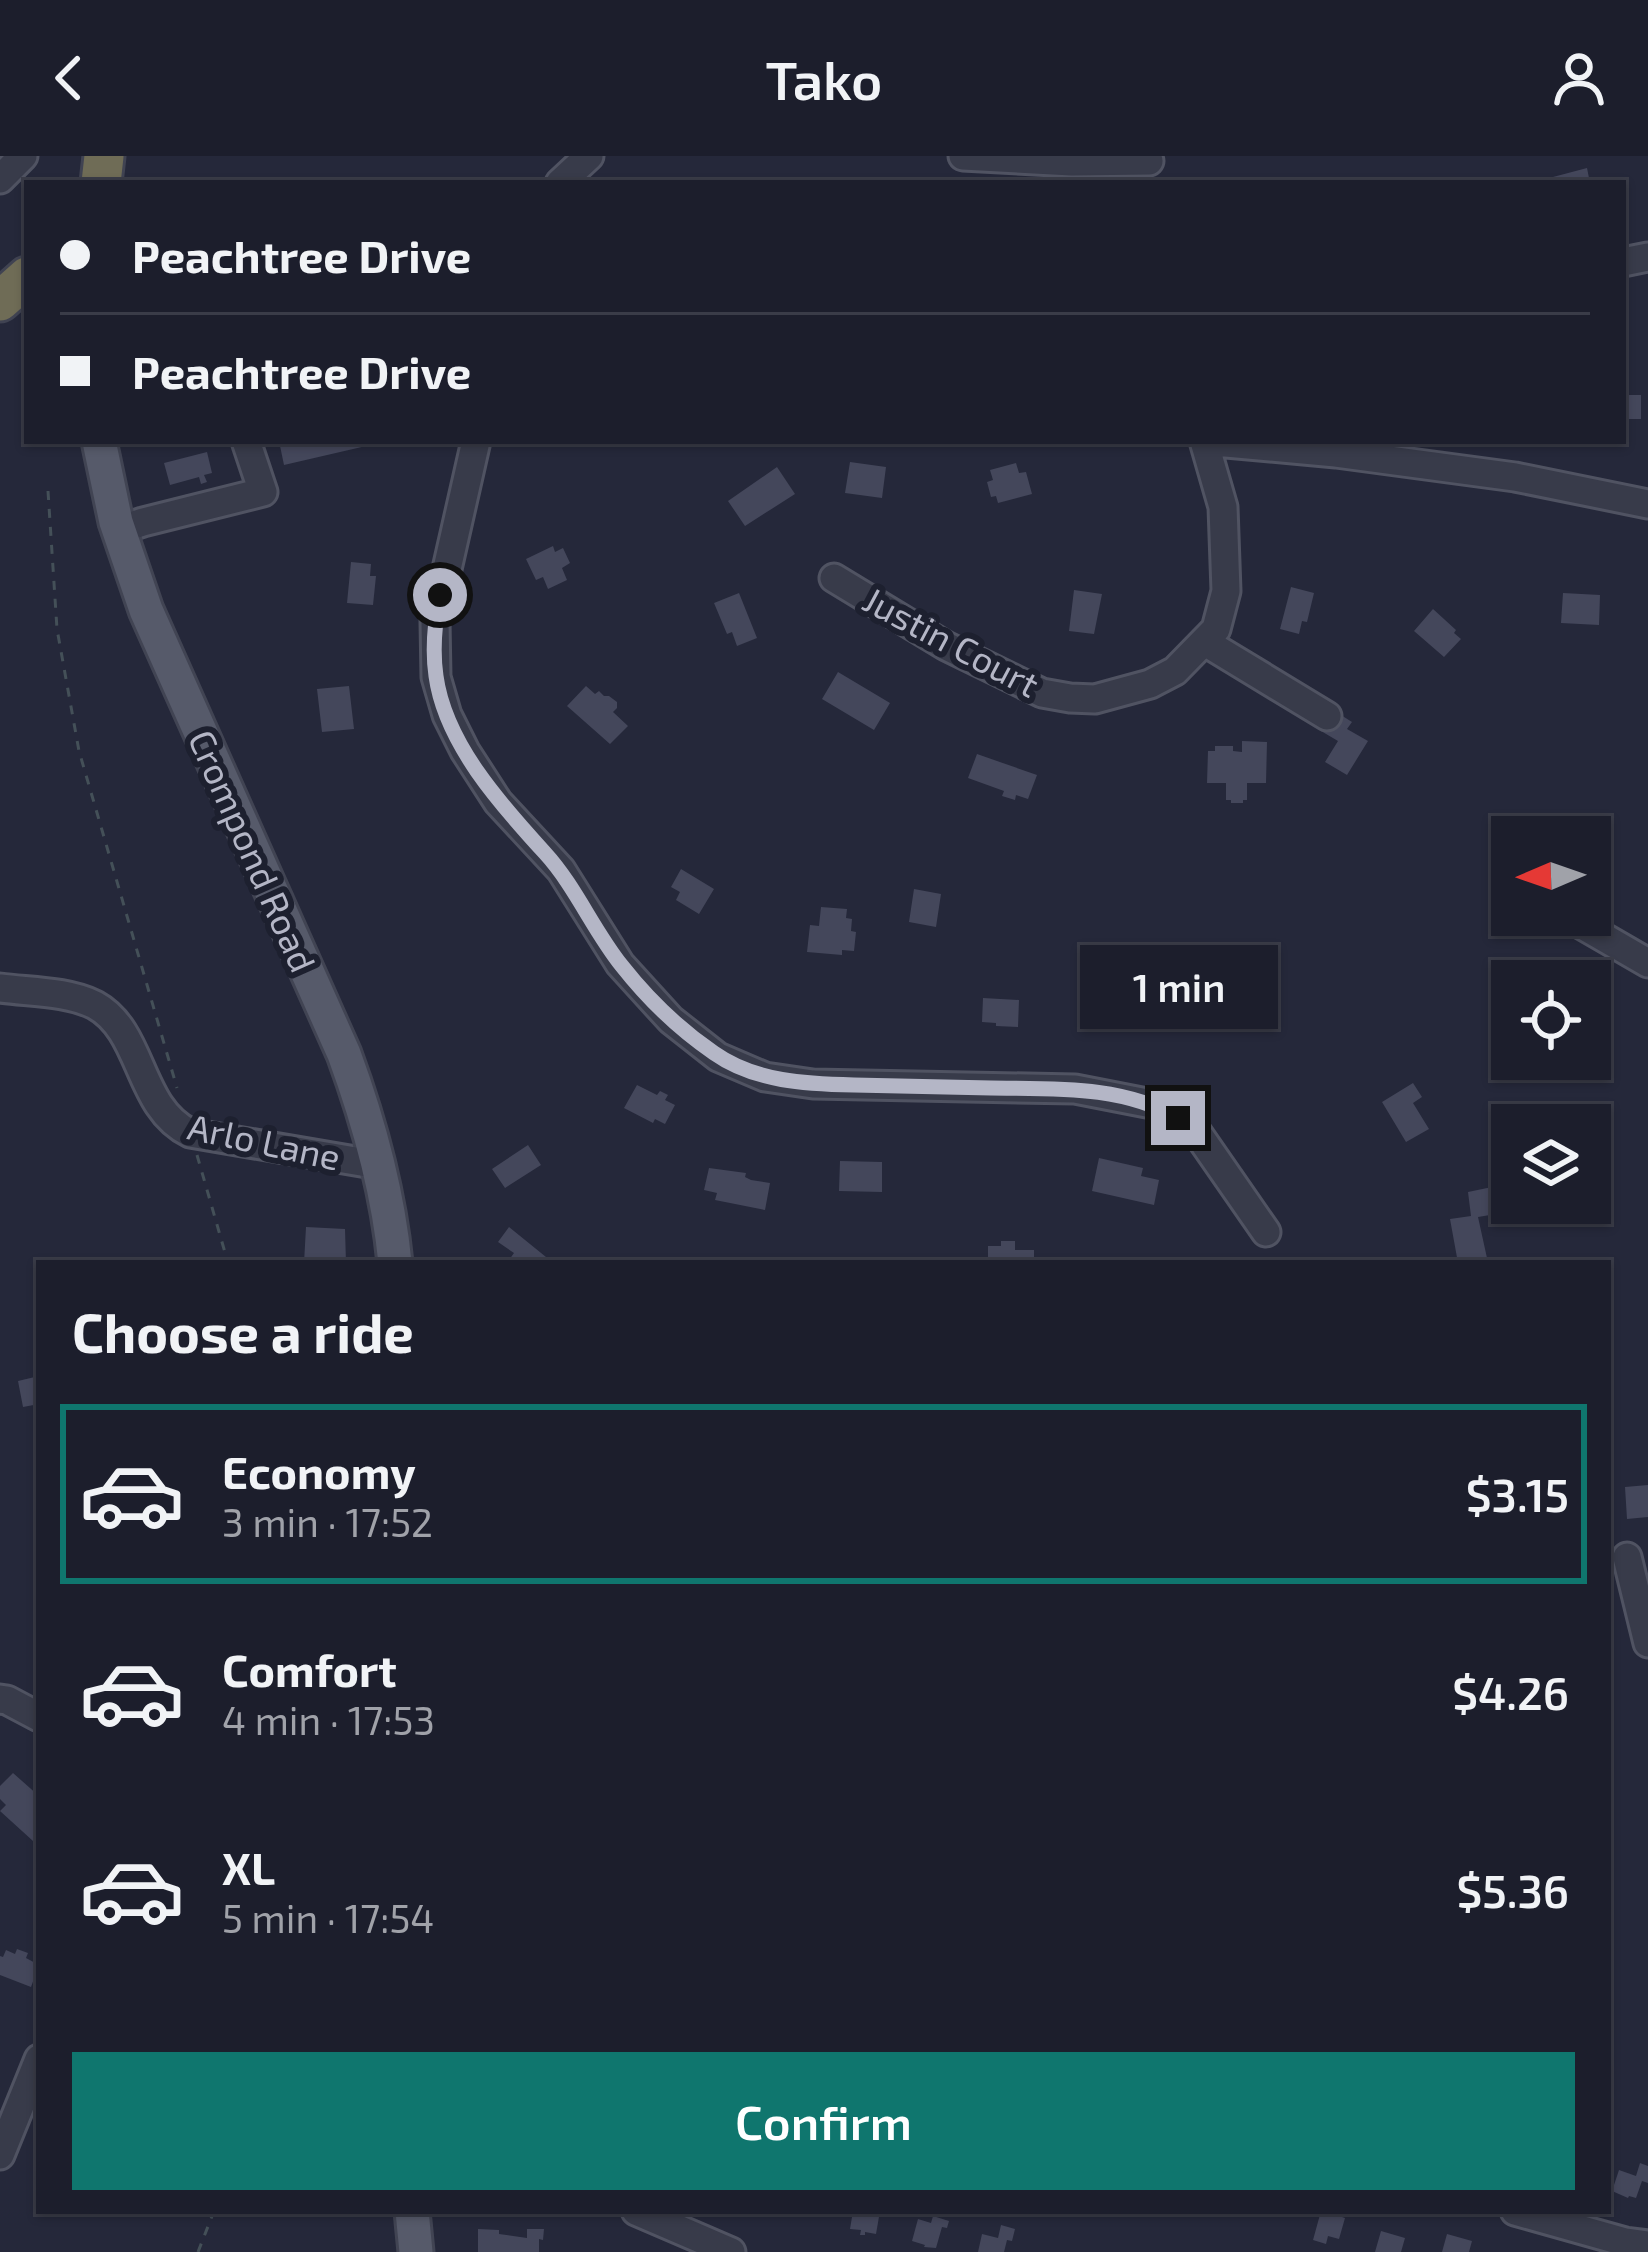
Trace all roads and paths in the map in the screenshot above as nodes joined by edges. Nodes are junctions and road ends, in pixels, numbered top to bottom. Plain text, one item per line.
1 (23, 156) edge
2 (589, 156) edge
3 (963, 156) edge
4 (1150, 167) edge
5 (0, 178) edge
6 (563, 180) edge
7 (24, 280) edge
8 (0, 301) edge
9 (100, 444) edge
10 (248, 444) edge
11 (475, 444) edge
12 (1205, 444) edge
13 (1237, 444) edge
14 (47, 491) dead end
15 (1648, 504) edge
16 (119, 530) junction
17 (834, 578) dead end
18 (1205, 642) junction
19 (1327, 716) dead end
20 (1601, 936) edge
21 (1648, 963) edge
22 (0, 988) edge
23 (177, 1088) dead end
24 (190, 1133) junction
25 (380, 1165) junction
26 (1265, 1232) dead end
27 (227, 1260) edge
28 (395, 1260) edge
29 (1628, 1556) edge
30 (1648, 1642) edge
31 (0, 1699) edge
32 (36, 1716) edge
33 (36, 2066) edge
34 (0, 2155) edge
35 (213, 2214) edge
36 (412, 2214) edge
37 (644, 2214) edge
38 (1524, 2214) edge
39 (1600, 2244) edge
40 (1648, 2246) edge
41 (198, 2252) edge
42 (416, 2252) edge
43 (731, 2252) edge

1 - 5 street
2 - 6 street
3 - 4 street
7 - 8 highway
9 - 16 main road, Crompond Road
10 - 16 street
11 - 26 street
12 - 18 street, Justin Court
13 - 15 street
14 - 23 path
16 - 25 main road, Crompond Road
17 - 18 street, Justin Court
18 - 19 street
20 - 21 street
22 - 24 street, Arlo Lane
24 - 25 street, Arlo Lane
24 - 27 path
25 - 28 main road, Crompond Road
29 - 30 street
31 - 32 street
33 - 34 street
35 - 41 path
36 - 42 main road
37 - 43 street
38 - 39 street
39 - 40 street

